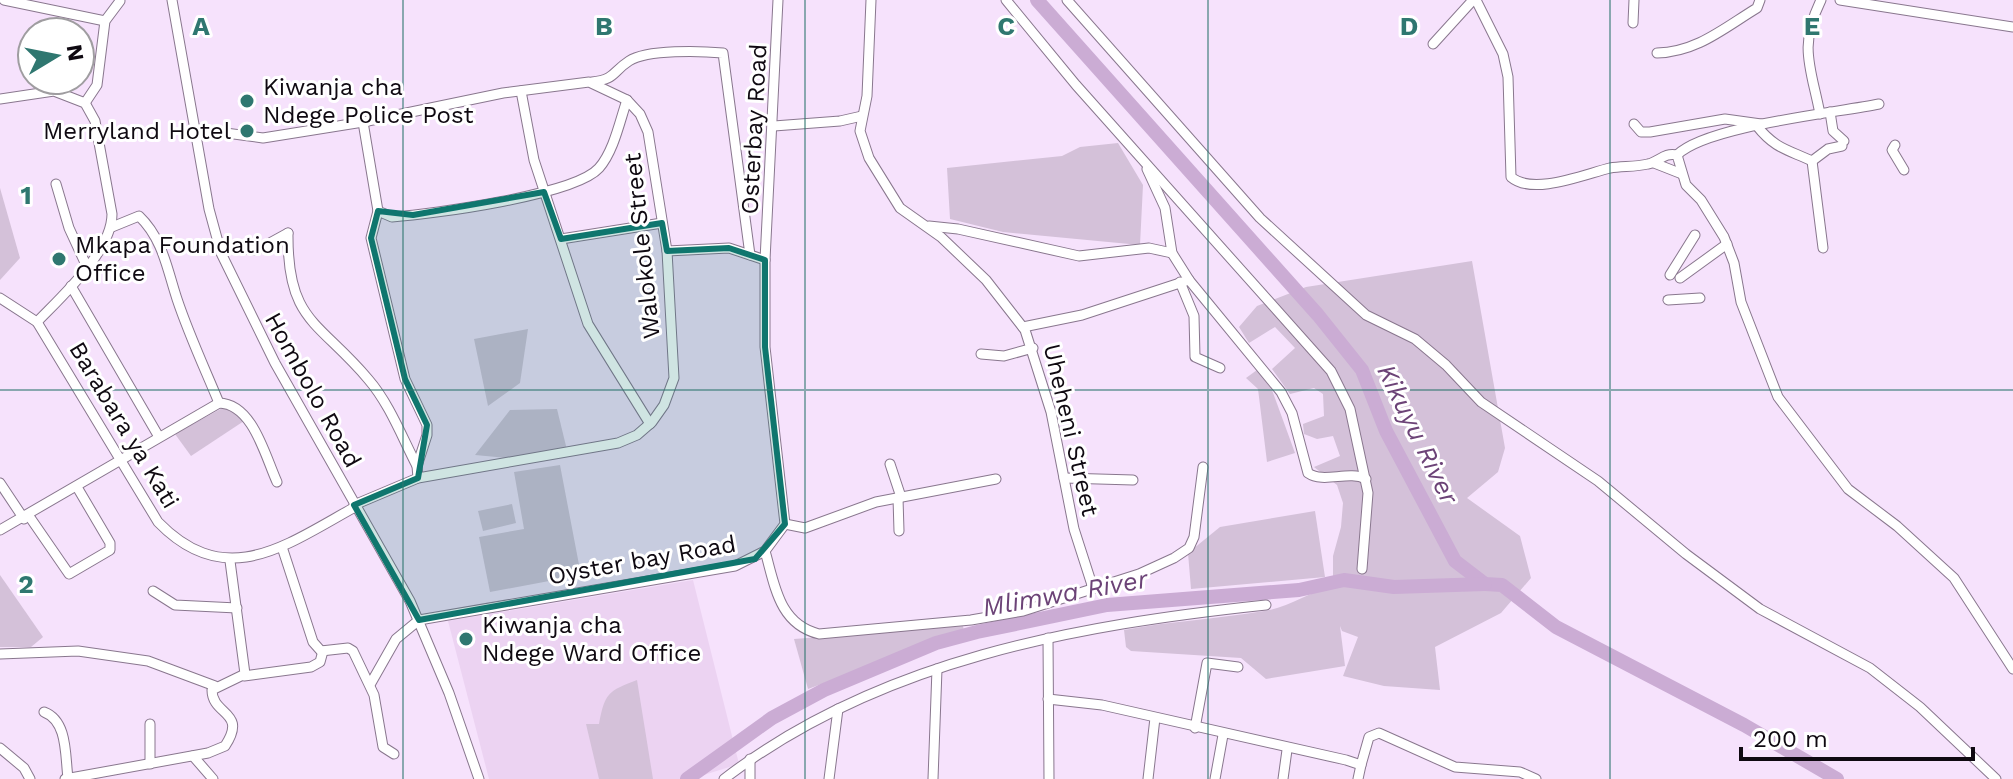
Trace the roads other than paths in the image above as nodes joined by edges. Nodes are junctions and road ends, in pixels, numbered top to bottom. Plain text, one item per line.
1 (4, 0) edge
2 (172, 0) edge
3 (778, 0) edge
4 (871, 0) edge
5 (1006, 0) edge
6 (1067, 0) edge
7 (1474, 0) edge
8 (1634, 0) edge
9 (1760, 0) edge
10 (1821, 0) edge
11 (1840, 0) edge
12 (120, 1) edge
13 (105, 21) junction
14 (1633, 23) dead end
15 (2013, 27) edge
16 (1433, 44) dead end
17 (1657, 53) dead end
18 (589, 82) junction
19 (521, 91) junction
20 (0, 99) edge
21 (627, 100) junction
22 (85, 103) junction
23 (1879, 104) dead end
24 (1825, 113) junction
25 (862, 116) junction
26 (363, 122) junction
27 (1761, 125) junction
28 (774, 126) junction
29 (196, 129) junction
30 (1626, 132) dead end
31 (1893, 154) dead end
32 (1677, 155) junction
33 (1142, 158) junction
34 (1812, 161) junction
35 (1654, 163) junction
36 (1904, 170) dead end
37 (1682, 174) junction
38 (56, 184) dead end
39 (544, 192) junction
40 (378, 211) junction
41 (662, 223) junction
42 (927, 226) junction
43 (112, 227) junction
44 (1695, 235) dead end
45 (561, 239) junction
46 (1727, 244) junction
47 (219, 247) junction
48 (1823, 248) dead end
49 (667, 251) junction
50 (1172, 253) junction
51 (750, 255) junction
52 (765, 260) junction
53 (87, 267) junction
54 (1185, 281) junction
55 (71, 286) junction
56 (0, 298) edge
57 (1700, 298) dead end
58 (1668, 300) dead end
59 (37, 322) junction
60 (1023, 327) junction
61 (1033, 348) junction
62 (981, 354) dead end
63 (1220, 368) dead end
64 (219, 403) junction
65 (650, 424) junction
66 (159, 437) junction
67 (120, 460) junction
68 (890, 464) dead end
69 (417, 466) junction
70 (1203, 467) dead end
71 (418, 478) junction
72 (1064, 478) junction
73 (996, 479) dead end
74 (1366, 479) junction
75 (1133, 480) dead end
76 (277, 482) dead end
77 (0, 483) edge
78 (77, 487) junction
79 (900, 497) junction
80 (355, 506) junction
81 (26, 517) junction
82 (785, 524) junction
83 (0, 530) edge
84 (899, 531) dead end
85 (282, 547) junction
86 (765, 551) junction
87 (230, 561) junction
88 (1362, 569) dead end
89 (1093, 588) junction
90 (153, 591) dead end
91 (1266, 605) dead end
92 (237, 608) junction
93 (419, 620) junction
94 (1048, 638) junction
95 (323, 651) junction
96 (0, 654) edge
97 (1238, 667) dead end
98 (937, 669) junction
99 (2013, 669) edge
100 (244, 676) junction
101 (371, 683) junction
102 (215, 686) junction
103 (1048, 699) junction
104 (838, 709) junction
105 (44, 712) dead end
106 (1155, 718) junction
107 (150, 724) dead end
108 (1195, 728) junction
109 (1223, 735) junction
110 (0, 748) edge
111 (1287, 750) junction
112 (394, 754) dead end
113 (193, 756) junction
114 (750, 759) junction
115 (150, 764) junction
116 (1361, 765) junction
117 (87, 777) edge
118 (30, 779) edge
119 (66, 779) edge
120 (213, 779) edge
121 (479, 779) edge
122 (724, 779) edge
123 (750, 779) edge
124 (829, 779) edge
125 (933, 779) edge
126 (1049, 779) edge
127 (1148, 779) edge
128 (1215, 779) edge
129 (1283, 779) edge
130 (1358, 779) edge
131 (1536, 779) edge
132 (1996, 779) edge

1 - 13 street
2 - 29 street, Hombolo Road
3 - 28 street, Osterbay Road
4 - 25 street, Uheheni Street
5 - 33 street
6 - 132 street
7 - 16 street
7 - 35 street
8 - 14 street
9 - 17 street
10 - 24 street
11 - 15 street
12 - 13 street
13 - 22 street
18 - 19 street
18 - 21 street
18 - 51 street
19 - 26 street
19 - 39 street
20 - 22 street
21 - 39 street
21 - 41 street, Walokole Street
22 - 43 street
23 - 24 street
24 - 27 street
24 - 34 street
25 - 28 street
25 - 42 street, Uheheni Street
26 - 29 street
26 - 40 street
27 - 30 street
27 - 32 street
27 - 34 street
28 - 52 street, Osterbay Road
29 - 47 street, Hombolo Road
31 - 36 street
32 - 35 street
32 - 37 street
33 - 50 street
33 - 74 street
34 - 48 street
35 - 37 street
37 - 46 street
38 - 53 street
39 - 40 street
39 - 45 street
40 - 69 street
41 - 45 street
41 - 49 street, Walokole Street
42 - 50 street
42 - 60 street, Uheheni Street
43 - 53 street
43 - 64 street
44 - 46 street
45 - 65 street
46 - 99 street
47 - 69 street
47 - 80 street, Hombolo Road
49 - 51 street
49 - 65 street, Walokole Street
50 - 54 street
51 - 52 street
52 - 82 street
53 - 55 street
54 - 60 street
54 - 63 street
54 - 74 street
55 - 59 street
55 - 66 street
56 - 59 street, Barabara ya Kati
57 - 58 street
59 - 67 street, Barabara ya Kati
60 - 61 street, Uheheni Street
61 - 62 street
61 - 72 street, Uheheni Street
64 - 66 street
64 - 76 street
65 - 71 street
66 - 67 street
67 - 78 street
67 - 87 street, Barabara ya Kati
68 - 79 street
69 - 71 street
70 - 89 street
71 - 80 street
72 - 75 street
72 - 89 street, Uheheni Street
73 - 79 street
74 - 88 street
77 - 81 street
78 - 81 street
78 - 81 street
79 - 82 street
79 - 84 street
80 - 85 street
80 - 93 street, Hombolo Road
81 - 83 street
82 - 86 street, Oyster bay Road
85 - 87 street
85 - 95 street
86 - 89 street
86 - 93 street, Oyster bay Road
87 - 92 street
90 - 92 street
91 - 94 street
92 - 100 street
93 - 101 street
93 - 121 street, Hombolo Road
94 - 98 street
94 - 103 street
95 - 100 street
95 - 101 street
96 - 102 street
97 - 108 street
98 - 104 street
98 - 125 street
100 - 102 street
101 - 112 street
102 - 113 street
103 - 106 street
103 - 126 street
104 - 114 street
104 - 124 street
105 - 119 street
106 - 108 street
106 - 127 street
107 - 115 street
108 - 109 street
109 - 111 street
109 - 128 street
110 - 118 street
111 - 116 street
111 - 129 street
113 - 115 street
113 - 120 street
114 - 122 street
114 - 123 street
115 - 117 street
116 - 130 street
116 - 131 street
117 - 119 street

